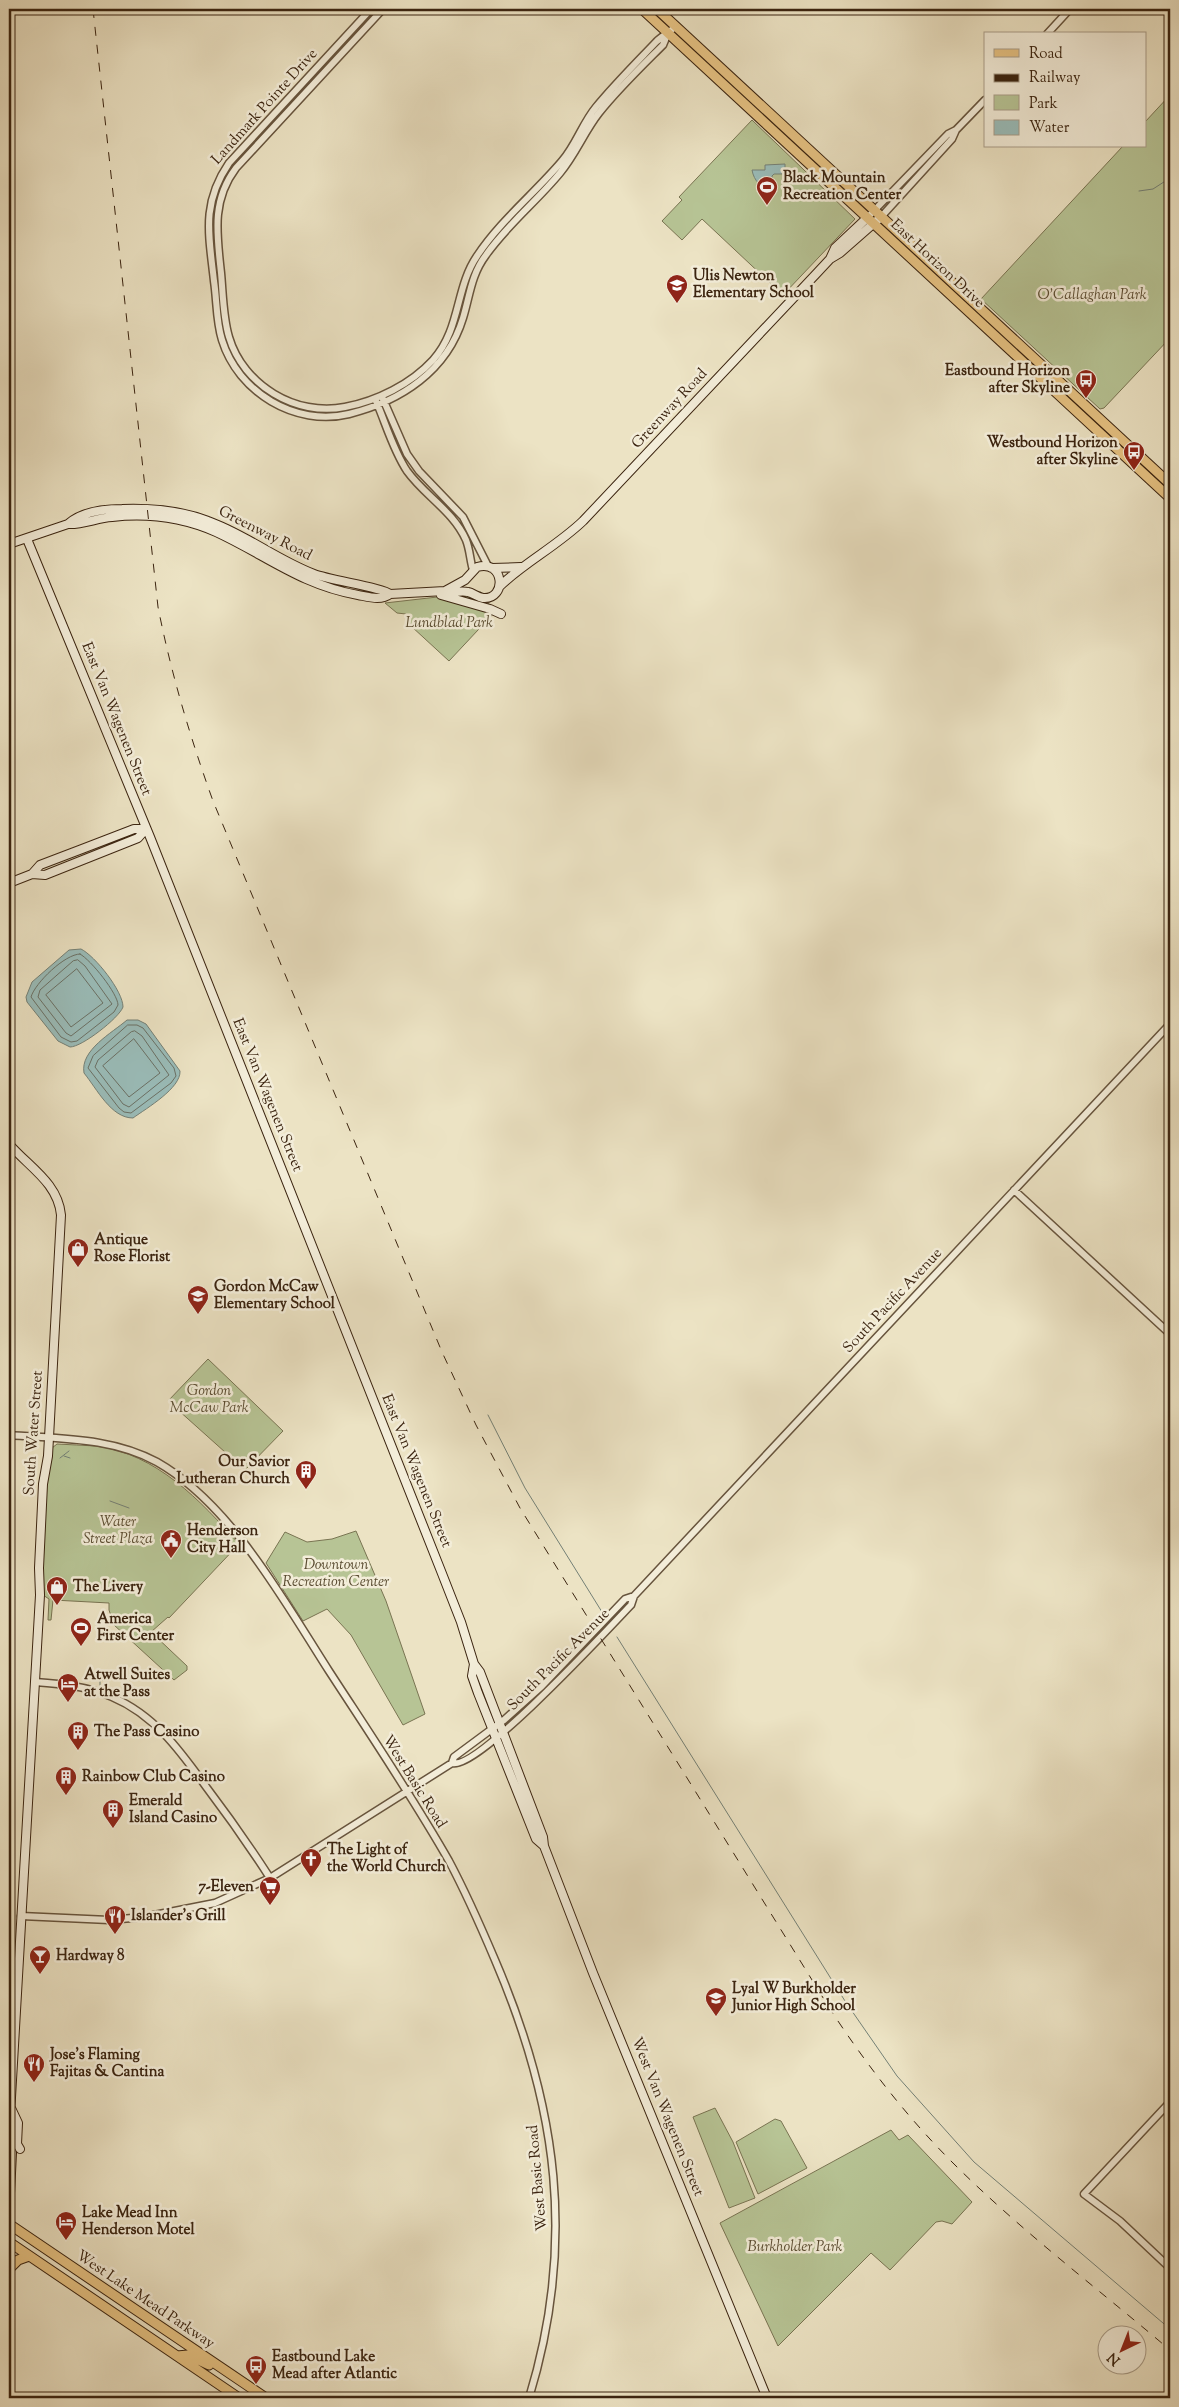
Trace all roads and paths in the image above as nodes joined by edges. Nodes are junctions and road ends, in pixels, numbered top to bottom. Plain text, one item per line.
1 (371, 9) edge
2 (383, 9) edge
3 (642, 9) edge
4 (658, 9) edge
5 (1070, 9) edge
6 (676, 26) junction
7 (1049, 32) edge
8 (668, 33) junction
9 (984, 101) edge
10 (875, 218) junction
11 (983, 324) junction
12 (1034, 358) junction
13 (378, 396) junction
14 (381, 403) junction
15 (1096, 429) junction
16 (1147, 463) junction
17 (1170, 484) edge
18 (1170, 498) edge
19 (27, 539) junction
20 (9, 544) edge
21 (521, 566) junction
22 (490, 567) junction
23 (471, 572) junction
24 (500, 586) junction
25 (434, 592) junction
26 (445, 592) junction
27 (474, 594) junction
28 (501, 614) dead end
29 (146, 829) junction
30 (9, 883) edge
31 (1170, 1024) edge
32 (9, 1144) edge
33 (1014, 1190) junction
34 (1170, 1334) edge
35 (9, 1435) edge
36 (49, 1437) junction
37 (35, 1682) junction
38 (497, 1731) junction
39 (406, 1792) junction
40 (270, 1878) junction
41 (21, 1916) junction
42 (1170, 2102) edge
43 (10, 2107) junction
44 (9, 2132) edge
45 (9, 2144) edge
46 (20, 2149) dead end
47 (9, 2213) edge
48 (9, 2224) edge
49 (9, 2242) edge
50 (29, 2256) junction
51 (1170, 2268) edge
52 (9, 2269) edge
53 (134, 2328) junction
54 (186, 2344) junction
55 (176, 2356) junction
56 (236, 2378) junction
57 (239, 2398) edge
58 (266, 2398) edge
59 (528, 2398) edge
60 (768, 2398) edge

1 - 14 street, Landmark Pointe Drive
2 - 13 street, Landmark Pointe Drive
3 - 8 main road, East Horizon Drive
4 - 6 main road, East Horizon Drive
5 - 7 street
6 - 8 street, Landmark Pointe Drive
6 - 10 main road, East Horizon Drive
8 - 10 main road, East Horizon Drive
8 - 13 street, Landmark Pointe Drive
8 - 14 street, Landmark Pointe Drive
9 - 10 street, Greenway Road
10 - 11 main road, East Horizon Drive
10 - 12 main road, East Horizon Drive
10 - 21 main road, Greenway Road
11 - 12 main road
11 - 15 main road, East Horizon Drive
12 - 16 main road, East Horizon Drive
13 - 14 street
14 - 22 street
14 - 23 street
15 - 16 main road
15 - 18 main road, East Horizon Drive
16 - 17 main road, East Horizon Drive
19 - 20 main road, Greenway Road
19 - 25 main road, Greenway Road
19 - 29 main road, East Van Wagenen Street
21 - 22 main road, Greenway Road
21 - 24 main road, Greenway Road
22 - 23 main road
22 - 24 main road
23 - 26 main road
23 - 27 main road
24 - 27 main road
25 - 26 main road, Greenway Road
25 - 28 main road
26 - 27 main road, Greenway Road
29 - 30 main road
29 - 38 main road, East Van Wagenen Street
31 - 33 street, South Pacific Avenue
32 - 36 main road, South Water Street
33 - 34 street
33 - 38 street, South Pacific Avenue
35 - 36 street, West Basic Road
36 - 37 main road, South Water Street
36 - 39 street, West Basic Road
37 - 40 street
37 - 41 main road, South Water Street
38 - 39 street, South Pacific Avenue
38 - 60 main road, West Van Wagenen Street
39 - 40 street, South Pacific Avenue
39 - 59 street, West Basic Road
40 - 41 street, South Pacific Avenue
41 - 43 main road, South Water Street
42 - 51 street
43 - 44 main road, South Water Street
43 - 46 main road
45 - 47 main road
48 - 54 main road, West Lake Mead Parkway
49 - 50 main road, West Lake Mead Parkway
50 - 52 main road
50 - 53 main road, West Lake Mead Parkway
53 - 54 main road
53 - 55 main road, West Lake Mead Parkway
54 - 56 main road, West Lake Mead Parkway
55 - 56 main road
55 - 57 main road, West Lake Mead Parkway
56 - 58 main road, West Lake Mead Parkway

